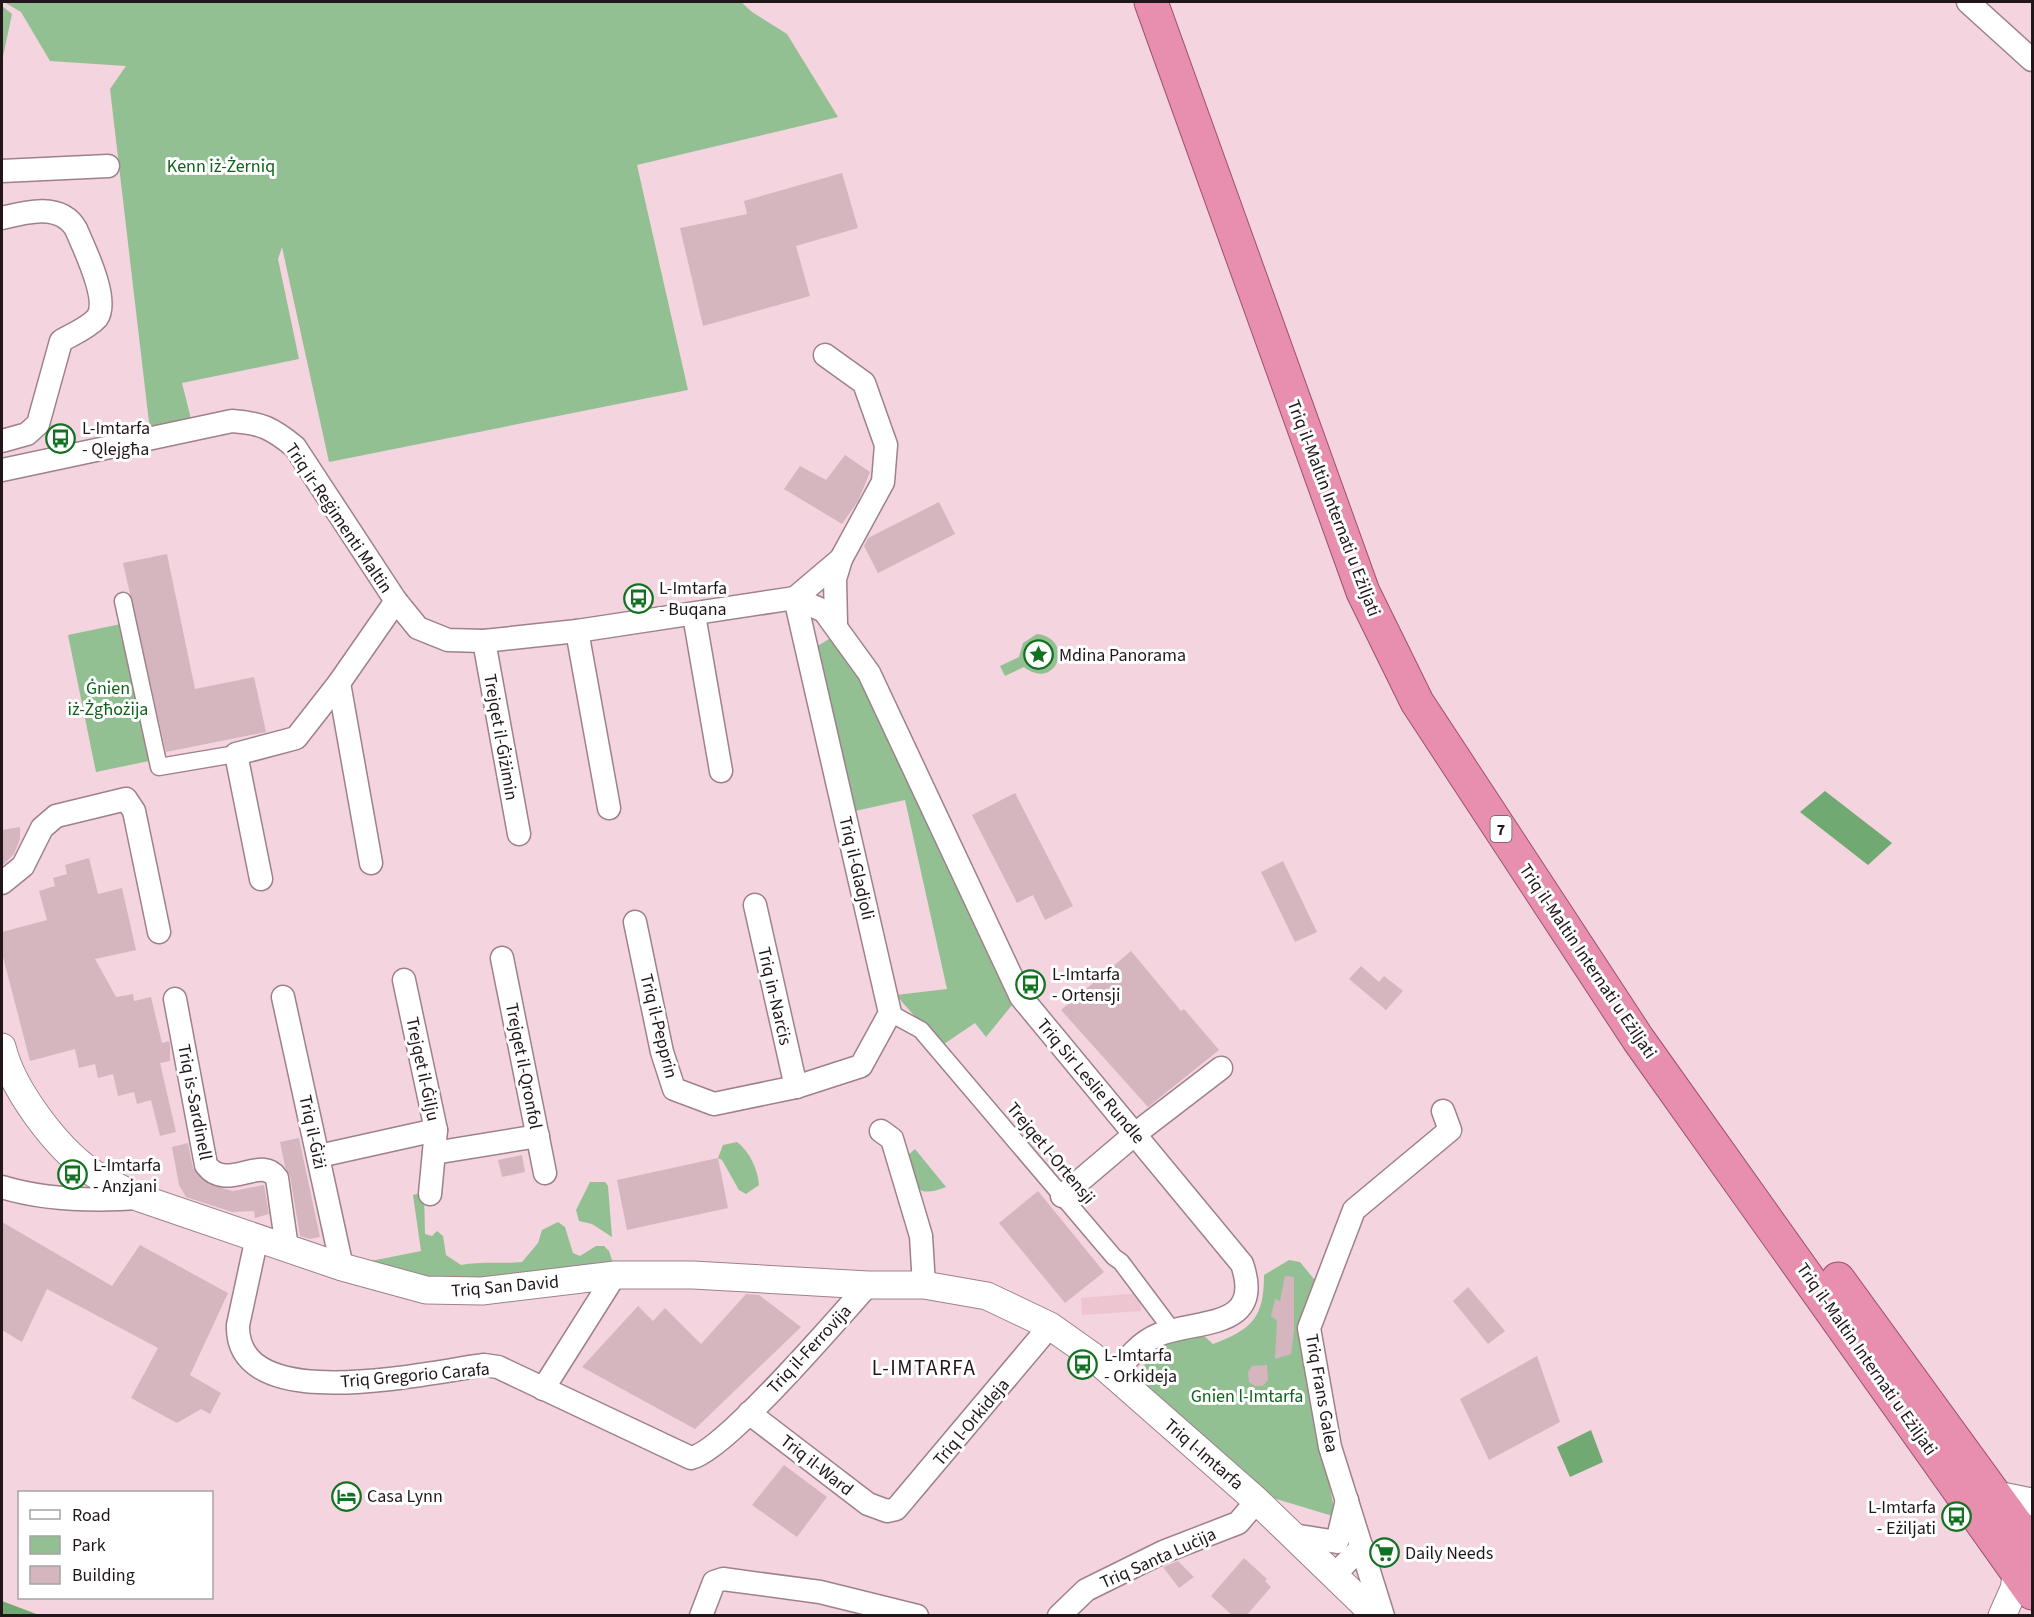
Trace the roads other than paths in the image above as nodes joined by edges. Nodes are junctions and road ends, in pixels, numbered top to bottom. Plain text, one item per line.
1 (1151, 2) edge
2 (1176, 2) edge
3 (1968, 2) edge
4 (2032, 60) edge
5 (108, 166) dead end
6 (2, 171) edge
7 (2, 218) edge
8 (825, 355) dead end
9 (2, 441) edge
10 (2, 470) edge
11 (841, 559) junction
12 (795, 598) junction
13 (123, 601) dead end
14 (396, 601) junction
15 (694, 615) junction
16 (836, 624) junction
17 (577, 631) junction
18 (484, 641) junction
19 (339, 683) junction
20 (236, 754) junction
21 (721, 771) dead end
22 (609, 808) dead end
23 (519, 834) dead end
24 (371, 863) dead end
25 (261, 879) dead end
26 (2, 883) edge
27 (754, 905) dead end
28 (635, 922) dead end
29 (159, 932) dead end
30 (502, 958) dead end
31 (404, 980) dead end
32 (284, 997) dead end
33 (175, 999) dead end
34 (890, 1013) junction
35 (2, 1047) edge
36 (1221, 1068) dead end
37 (796, 1087) junction
38 (1443, 1111) dead end
39 (436, 1130) junction
40 (881, 1131) dead end
41 (1135, 1134) junction
42 (538, 1136) junction
43 (434, 1153) junction
44 (319, 1156) junction
45 (545, 1173) dead end
46 (2, 1187) edge
47 (430, 1194) dead end
48 (1062, 1196) junction
49 (140, 1198) junction
50 (257, 1237) junction
51 (287, 1248) junction
52 (342, 1268) junction
53 (615, 1275) junction
54 (924, 1285) junction
55 (868, 1286) junction
56 (1050, 1326) junction
57 (1172, 1330) junction
58 (1114, 1375) junction
59 (543, 1389) junction
60 (749, 1413) junction
61 (1992, 1494) junction
62 (1347, 1500) junction
63 (1257, 1501) junction
64 (2032, 1502) edge
65 (887, 1511) joint
66 (1293, 1535) junction
67 (1362, 1547) junction
68 (2027, 1569) edge
69 (1334, 1575) junction
70 (701, 1616) edge
71 (917, 1616) edge
72 (1059, 1616) edge
73 (1376, 1616) edge
74 (1383, 1616) edge
75 (2002, 1616) edge

1 - 68 highway, Triq il-Maltin Internati u Eżiljati / 7
2 - 61 highway, Triq il-Maltin Internati u Eżiljati / 7
3 - 4 street
5 - 6 street
7 - 9 street
8 - 11 street
10 - 14 street, Triq ir-Reġimenti Maltin
11 - 12 street
11 - 16 street
12 - 15 street, Triq ir-Reġimenti Maltin
12 - 16 street, Triq Sir Leslie Rundle
12 - 34 street, Triq il-Gladjoli
13 - 20 street
14 - 18 street, Triq ir-Reġimenti Maltin
14 - 19 street
15 - 17 street, Triq ir-Reġimenti Maltin
15 - 21 street
16 - 41 street, Triq Sir Leslie Rundle
17 - 18 street, Triq ir-Reġimenti Maltin
17 - 22 street
18 - 23 street, Trejqet il-Ġiżimin
19 - 20 street
19 - 24 street
20 - 25 street
26 - 29 street
27 - 37 street, Triq in-Narċis
28 - 37 street, Triq il-Pepprin
30 - 42 street, Trejqet il-Qronfol
31 - 39 street, Trejqet il-Ġilju
32 - 44 street, Triq il-Ġiżi
33 - 51 street, Triq is-Sardinell
34 - 37 street
34 - 48 street, Trejqet l-Ortensji
35 - 49 street, Triq San David
36 - 41 street
38 - 62 street, Triq Frans Galea
39 - 43 street, Trejqet il-Ġilju
39 - 44 street
40 - 54 street
41 - 48 street
41 - 57 street, Triq Sir Leslie Rundle
42 - 43 street
42 - 45 street, Trejqet il-Qronfol
43 - 47 street, Trejqet il-Ġilju
44 - 52 street, Triq il-Ġiżi
46 - 49 street
48 - 57 street, Trejqet l-Ortensji
49 - 50 street, Triq San David
50 - 51 street, Triq San David
50 - 59 street, Triq Gregorio Carafa
51 - 52 street, Triq San David
52 - 53 street, Triq San David
53 - 55 street, Triq San David
53 - 59 street
54 - 55 street, Triq San David
54 - 56 street, Triq San David
55 - 60 street, Triq il-Ferrovija
56 - 58 street, Triq l-Imtarfa
56 - 65 street, Triq l-Orkideja
57 - 58 street, Triq Sir Leslie Rundle
58 - 63 street, Triq l-Imtarfa
59 - 60 street, Triq Gregorio Carafa
60 - 65 street, Triq il-Ward
61 - 64 street
61 - 68 highway, Triq il-Maltin Internati u Eżiljati / 7
62 - 66 street
62 - 67 street, Triq Frans Galea
63 - 66 street, Triq l-Imtarfa
63 - 72 street, Triq Santa Luċija
66 - 69 street, Triq l-Imtarfa
67 - 69 street
67 - 74 street, Triq Frans Galea
68 - 75 street
69 - 73 street, Triq l-Imtarfa
70 - 71 street

